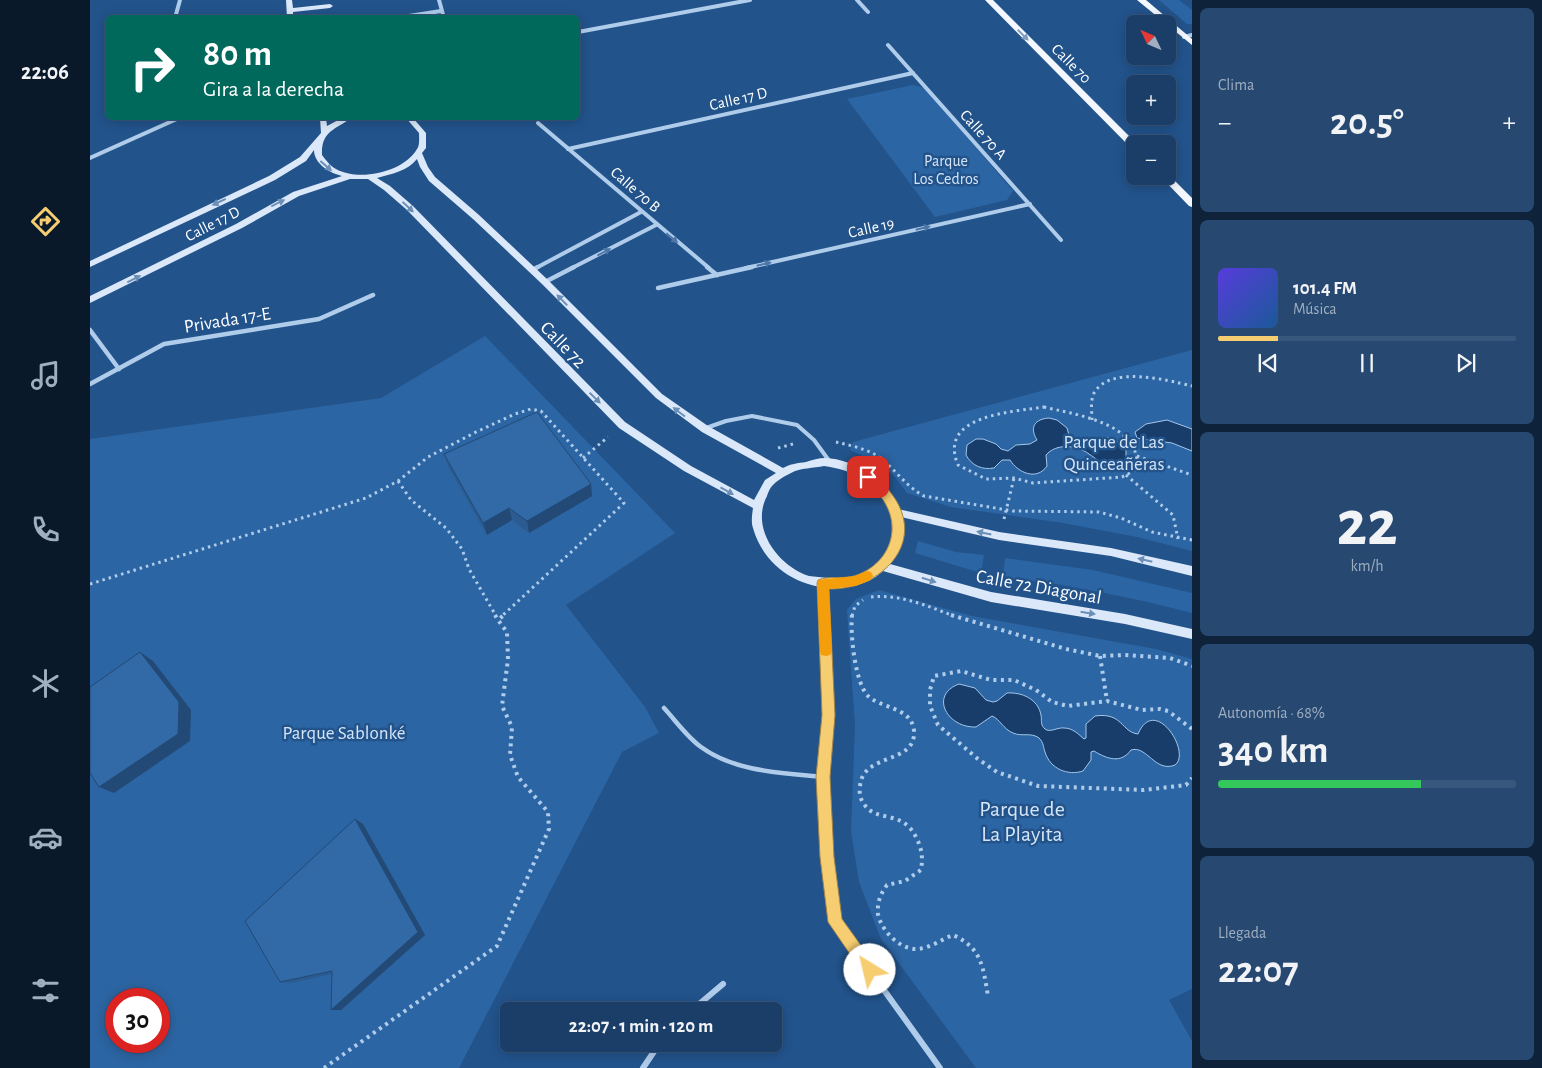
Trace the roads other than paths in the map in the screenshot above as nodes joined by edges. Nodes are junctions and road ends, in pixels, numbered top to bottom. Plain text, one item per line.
1 (180, 0) edge
2 (289, 0) edge
3 (439, 0) edge
4 (750, 0) edge
5 (858, 0) edge
6 (989, 0) edge
7 (1141, 0) edge
8 (330, 6) edge
9 (441, 11) junction
10 (868, 12) dead end
11 (289, 14) edge
12 (176, 15) edge
13 (415, 15) edge
14 (443, 15) edge
15 (580, 32) edge
16 (1188, 36) edge
17 (1192, 43) edge
18 (888, 45) dead end
19 (913, 73) junction
20 (175, 120) edge
21 (324, 120) edge
22 (343, 120) edge
23 (412, 120) edge
24 (538, 123) dead end
25 (324, 133) junction
26 (1126, 138) edge
27 (319, 140) junction
28 (568, 149) junction
29 (419, 154) junction
30 (90, 158) edge
31 (348, 177) junction
32 (370, 177) junction
33 (1173, 185) edge
34 (1030, 204) junction
35 (1192, 204) edge
36 (641, 212) junction
37 (656, 225) junction
38 (1061, 240) dead end
39 (90, 264) edge
40 (532, 270) junction
41 (717, 275) junction
42 (545, 282) junction
43 (658, 288) dead end
44 (373, 295) dead end
45 (90, 300) edge
46 (90, 330) edge
47 (119, 368) junction
48 (90, 384) edge
49 (705, 429) junction
50 (831, 463) junction
51 (782, 472) junction
52 (756, 506) junction
53 (895, 512) junction
54 (882, 566) junction
55 (1192, 571) edge
56 (822, 583) junction
57 (1192, 634) edge
58 (664, 708) dead end
59 (823, 777) junction
60 (723, 984) dead end
61 (702, 1002) edge
62 (654, 1052) edge
63 (644, 1068) edge
64 (940, 1068) edge

1 - 12 street
2 - 11 main road
3 - 9 street
4 - 15 street
5 - 10 street
6 -> 26 main road, Calle 70
7 - 16 main road
8 - 11 main road
9 - 13 street
9 - 14 street
16 - 17 main road
18 - 19 street, Calle 70 A
19 - 28 street, Calle 17 D
19 - 34 street, Calle 70 A
20 - 30 street
21 - 25 main road
22 - 25 main road
23 - 29 main road
24 - 28 street, Calle 70 B
25 - 27 main road, Calle 17 D
27 -> 31 main road
27 -> 39 main road, Calle 17 D
28 - 36 street, Calle 70 B
29 - 32 main road
29 - 40 main road, Calle 72
31 - 32 main road
45 -> 31 main road, Calle 17 D
32 -> 52 main road, Calle 72
33 - 35 main road
34 - 38 street, Calle 70 A
41 -> 34 street, Calle 19
36 - 37 street, Calle 70 B
36 - 40 street
37 -> 41 street, Calle 70 B
42 -> 37 street
40 - 42 main road, Calle 72
41 - 43 street, Calle 19
49 -> 42 main road, Calle 72
44 - 47 street, Privada 17-E
46 - 47 street
47 - 48 street, Privada 17-E
49 - 50 lane
49 - 51 main road, Calle 72
50 - 51 main road
50 - 53 main road
51 - 52 main road
52 - 56 main road
53 - 54 main road
55 -> 53 main road
54 - 56 main road
54 -> 57 main road, Calle 72 Diagonal
56 - 59 street
58 - 59 lane
59 - 64 street
60 - 61 street
62 - 63 street

